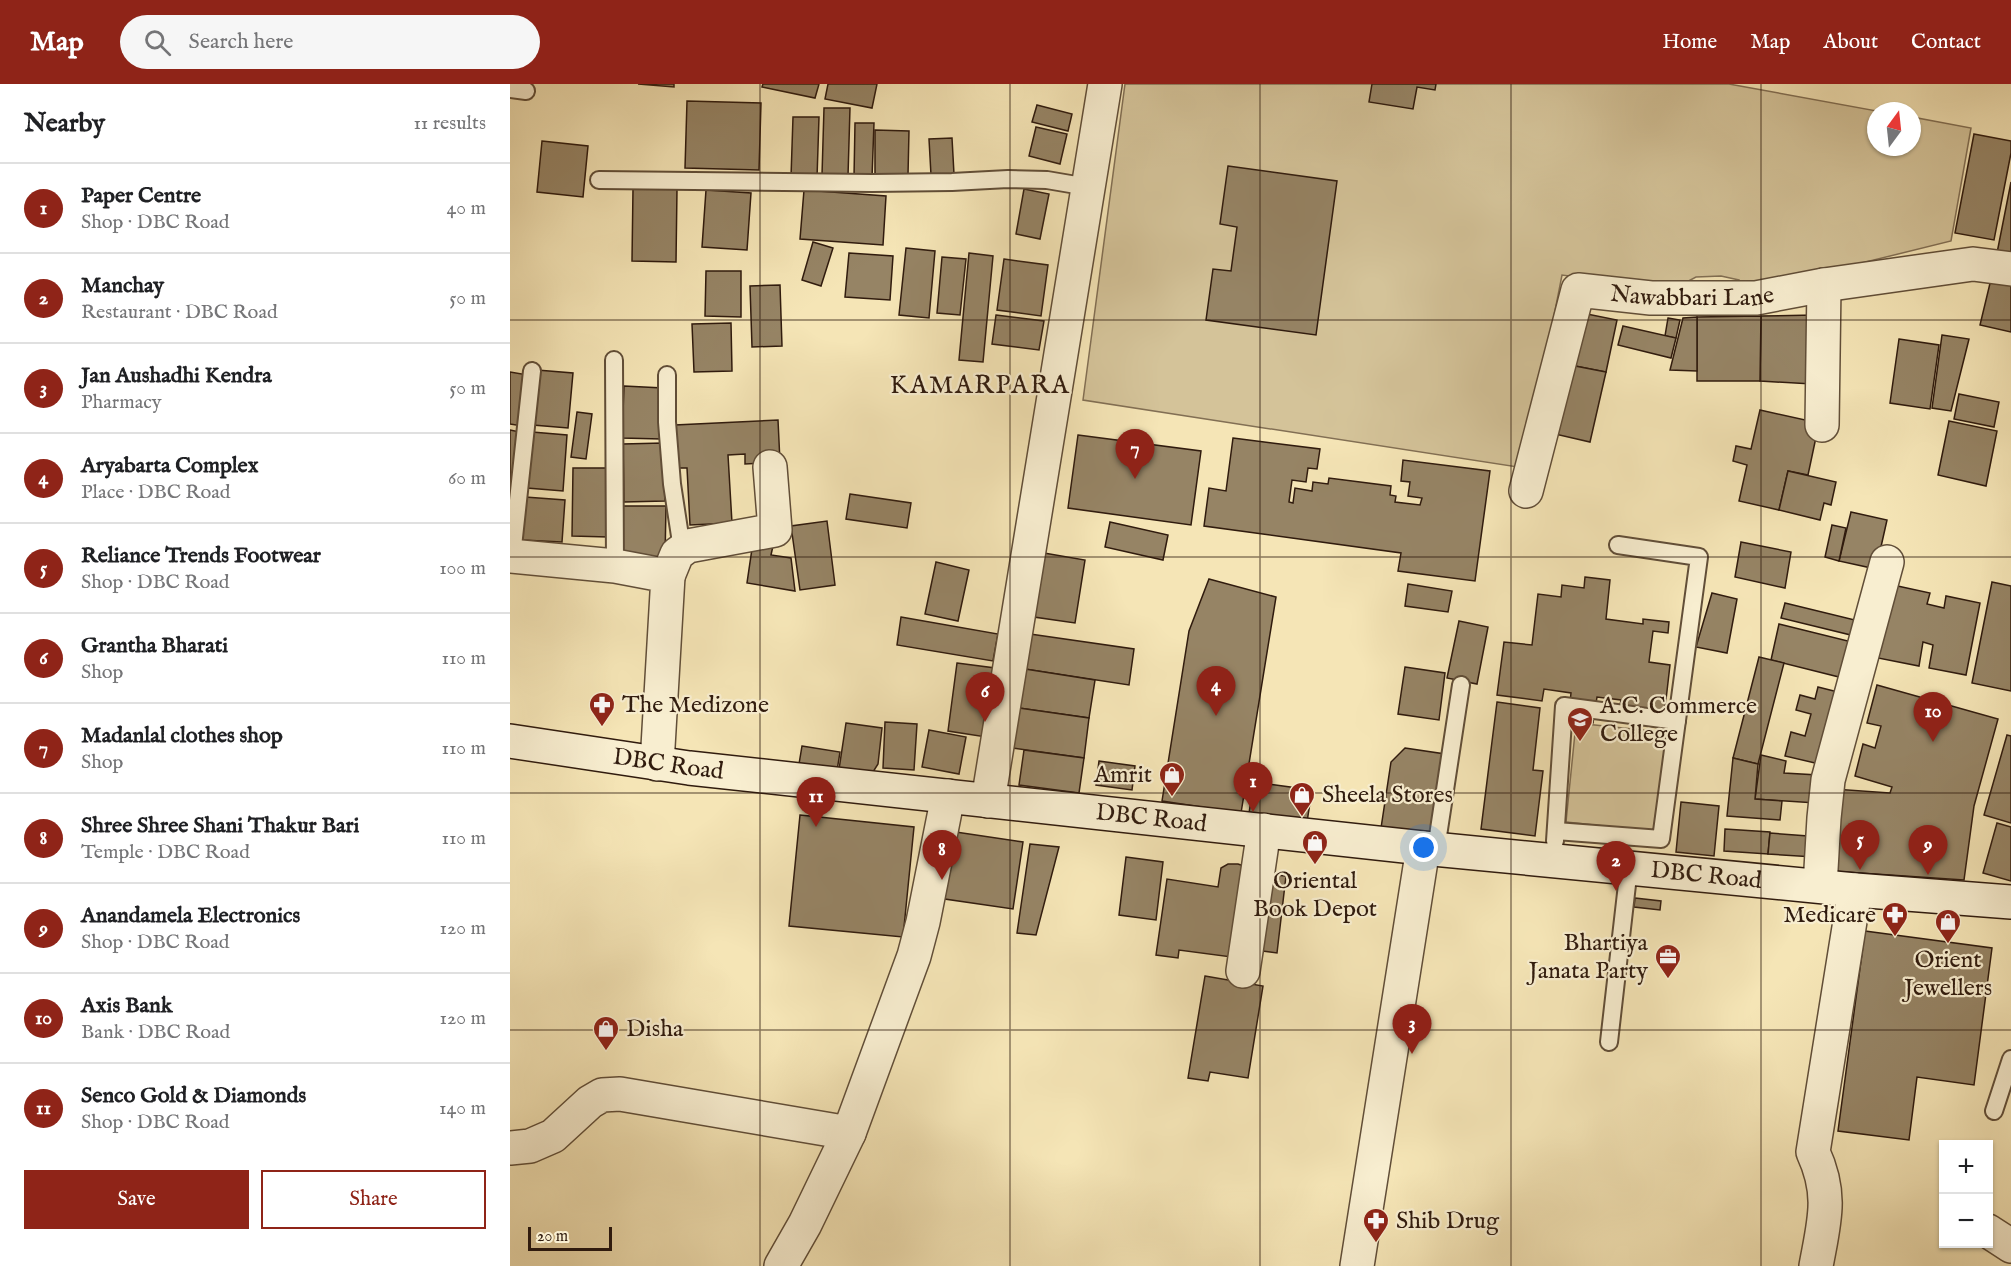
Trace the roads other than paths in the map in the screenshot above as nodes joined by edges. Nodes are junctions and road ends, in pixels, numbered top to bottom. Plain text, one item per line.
1 (1105, 84) edge
2 (599, 180) dead end
3 (1088, 187) junction
4 (2011, 269) edge
5 (1824, 285) junction
6 (614, 360) dead end
7 (532, 371) dead end
8 (667, 375) dead end
9 (1822, 425) dead end
10 (770, 468) dead end
11 (1526, 491) dead end
12 (1618, 545) dead end
13 (511, 556) edge
14 (1887, 562) dead end
15 (675, 563) junction
16 (615, 566) junction
17 (1461, 685) dead end
18 (1677, 721) junction
19 (510, 741) edge
20 (657, 764) junction
21 (948, 796) junction
22 (988, 801) junction
23 (1264, 830) junction
24 (1555, 845) junction
25 (1430, 849) junction
26 (1629, 867) junction
27 (1820, 886) junction
28 (1855, 890) junction
29 (2011, 902) edge
30 (1243, 971) dead end
31 (1609, 1042) dead end
32 (2011, 1059) edge
33 (1994, 1111) dead end
34 (849, 1133) junction
35 (510, 1148) edge
36 (1993, 1234) edge
37 (2011, 1246) edge
38 (781, 1266) edge
39 (1357, 1266) edge
40 (1816, 1266) edge

1 - 3 street
2 - 3 lane
3 - 22 street
4 - 5 street, Nawabbari Lane
5 - 9 street
5 - 11 street, Nawabbari Lane
6 - 16 lane
7 - 13 lane
8 - 15 lane
10 - 15 street
12 - 18 lane
13 - 16 street
14 - 27 street
15 - 16 street
15 - 20 street
17 - 25 lane
18 - 24 lane
18 - 24 lane
19 - 20 street, DBC Road
20 - 21 street, DBC Road
21 - 22 street, DBC Road
21 - 34 street
22 - 23 street, DBC Road
23 - 25 street, DBC Road
23 - 30 street
24 - 25 street, DBC Road
24 - 26 street, DBC Road
25 - 39 street
26 - 27 street, DBC Road
26 - 31 lane
27 - 28 street, DBC Road
28 - 29 street, DBC Road
28 - 40 street
32 - 33 lane
34 - 35 street
34 - 38 street
36 - 37 street

